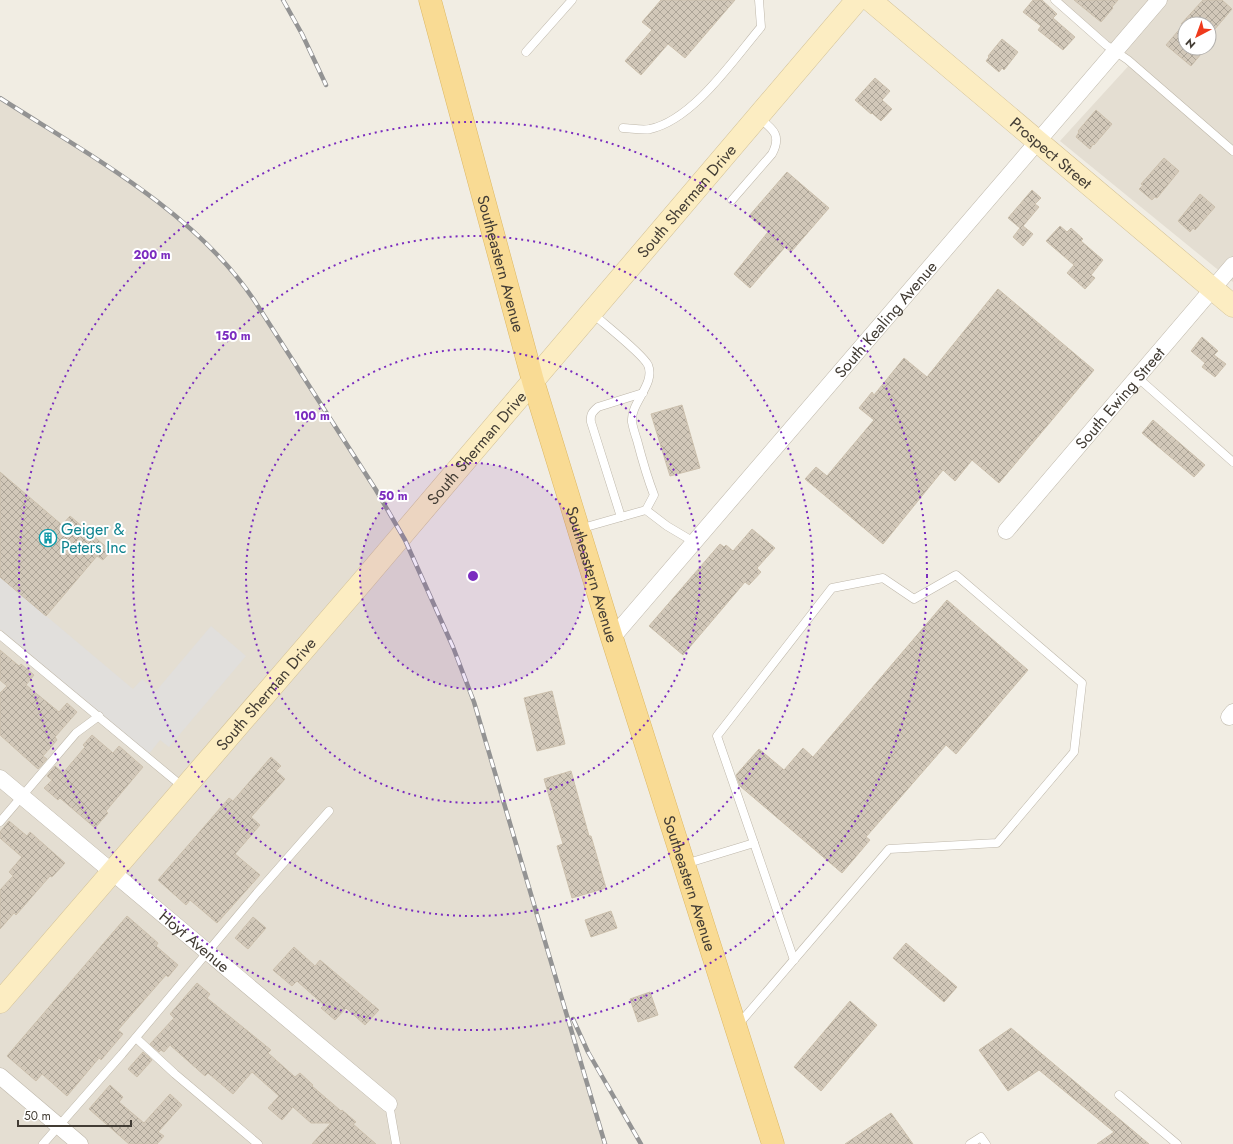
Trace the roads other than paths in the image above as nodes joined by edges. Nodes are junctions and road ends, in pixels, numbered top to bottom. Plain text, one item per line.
1 (430, 0) edge
2 (572, 0) edge
3 (759, 0) edge
4 (857, 0) edge
5 (870, 0) edge
6 (1055, 0) edge
7 (1159, 0) edge
8 (1116, 51) junction
9 (526, 52) dead end
10 (757, 116) junction
11 (623, 128) dead end
12 (1038, 142) junction
13 (1233, 151) edge
14 (732, 200) dead end
15 (1233, 265) edge
16 (1212, 289) junction
17 (1233, 306) edge
18 (591, 312) junction
19 (1137, 377) junction
20 (533, 381) junction
21 (643, 393) junction
22 (1233, 462) edge
23 (646, 510) junction
24 (621, 517) junction
25 (578, 529) junction
26 (1006, 531) dead end
27 (694, 542) junction
28 (0, 635) edge
29 (612, 638) junction
30 (99, 716) junction
31 (0, 778) edge
32 (184, 787) junction
33 (22, 796) junction
34 (329, 811) dead end
35 (0, 822) edge
36 (754, 843) junction
37 (684, 864) junction
38 (112, 871) junction
39 (208, 952) junction
40 (794, 960) junction
41 (0, 1002) edge
42 (736, 1027) junction
43 (136, 1038) junction
44 (0, 1076) edge
45 (1119, 1095) dead end
46 (389, 1104) joint
47 (59, 1126) junction
48 (43, 1144) edge
49 (80, 1144) edge
50 (258, 1144) edge
51 (396, 1144) edge
52 (773, 1144) edge
53 (970, 1144) edge
54 (986, 1144) edge
55 (1177, 1144) edge

1 - 20 main road, Southeastern Avenue
2 - 9 lane
3 - 11 lane
4 - 10 main road, South Sherman Drive
5 - 12 main road, Prospect Street
6 - 8 lane
7 - 8 street, South Kealing Avenue
8 - 12 street, South Kealing Avenue
8 - 13 lane
10 - 14 lane
10 - 18 main road, South Sherman Drive
12 - 16 main road, Prospect Street
12 - 27 street, South Kealing Avenue
15 - 16 street, South Ewing Street
16 - 17 main road, Prospect Street
16 - 19 street, South Ewing Street
18 - 20 main road, South Sherman Drive
18 - 21 lane
19 - 22 lane
19 - 26 street, South Ewing Street
20 - 25 main road, Southeastern Avenue
20 - 32 main road, South Sherman Drive
21 - 23 lane
21 - 24 lane
23 - 24 lane
23 - 27 lane
24 - 25 lane
25 - 29 main road, Southeastern Avenue
27 - 29 street, South Kealing Avenue
28 - 30 lane
29 - 37 main road, Southeastern Avenue
30 - 32 lane
30 - 33 lane
31 - 33 street, Hoyt Avenue
32 - 38 main road, South Sherman Drive
33 - 35 lane
33 - 38 street, Hoyt Avenue
34 - 39 lane
36 - 37 lane
36 - 40 lane
36 - 40 lane
37 - 42 main road, Southeastern Avenue
38 - 39 street, Hoyt Avenue
38 - 41 main road, South Sherman Drive
39 - 43 lane
39 - 46 street, Hoyt Avenue
40 - 42 lane
42 - 52 main road, Southeastern Avenue
43 - 47 lane
43 - 50 lane
44 - 47 street
45 - 55 lane
46 - 51 lane
47 - 48 lane
47 - 49 street
53 - 54 lane

